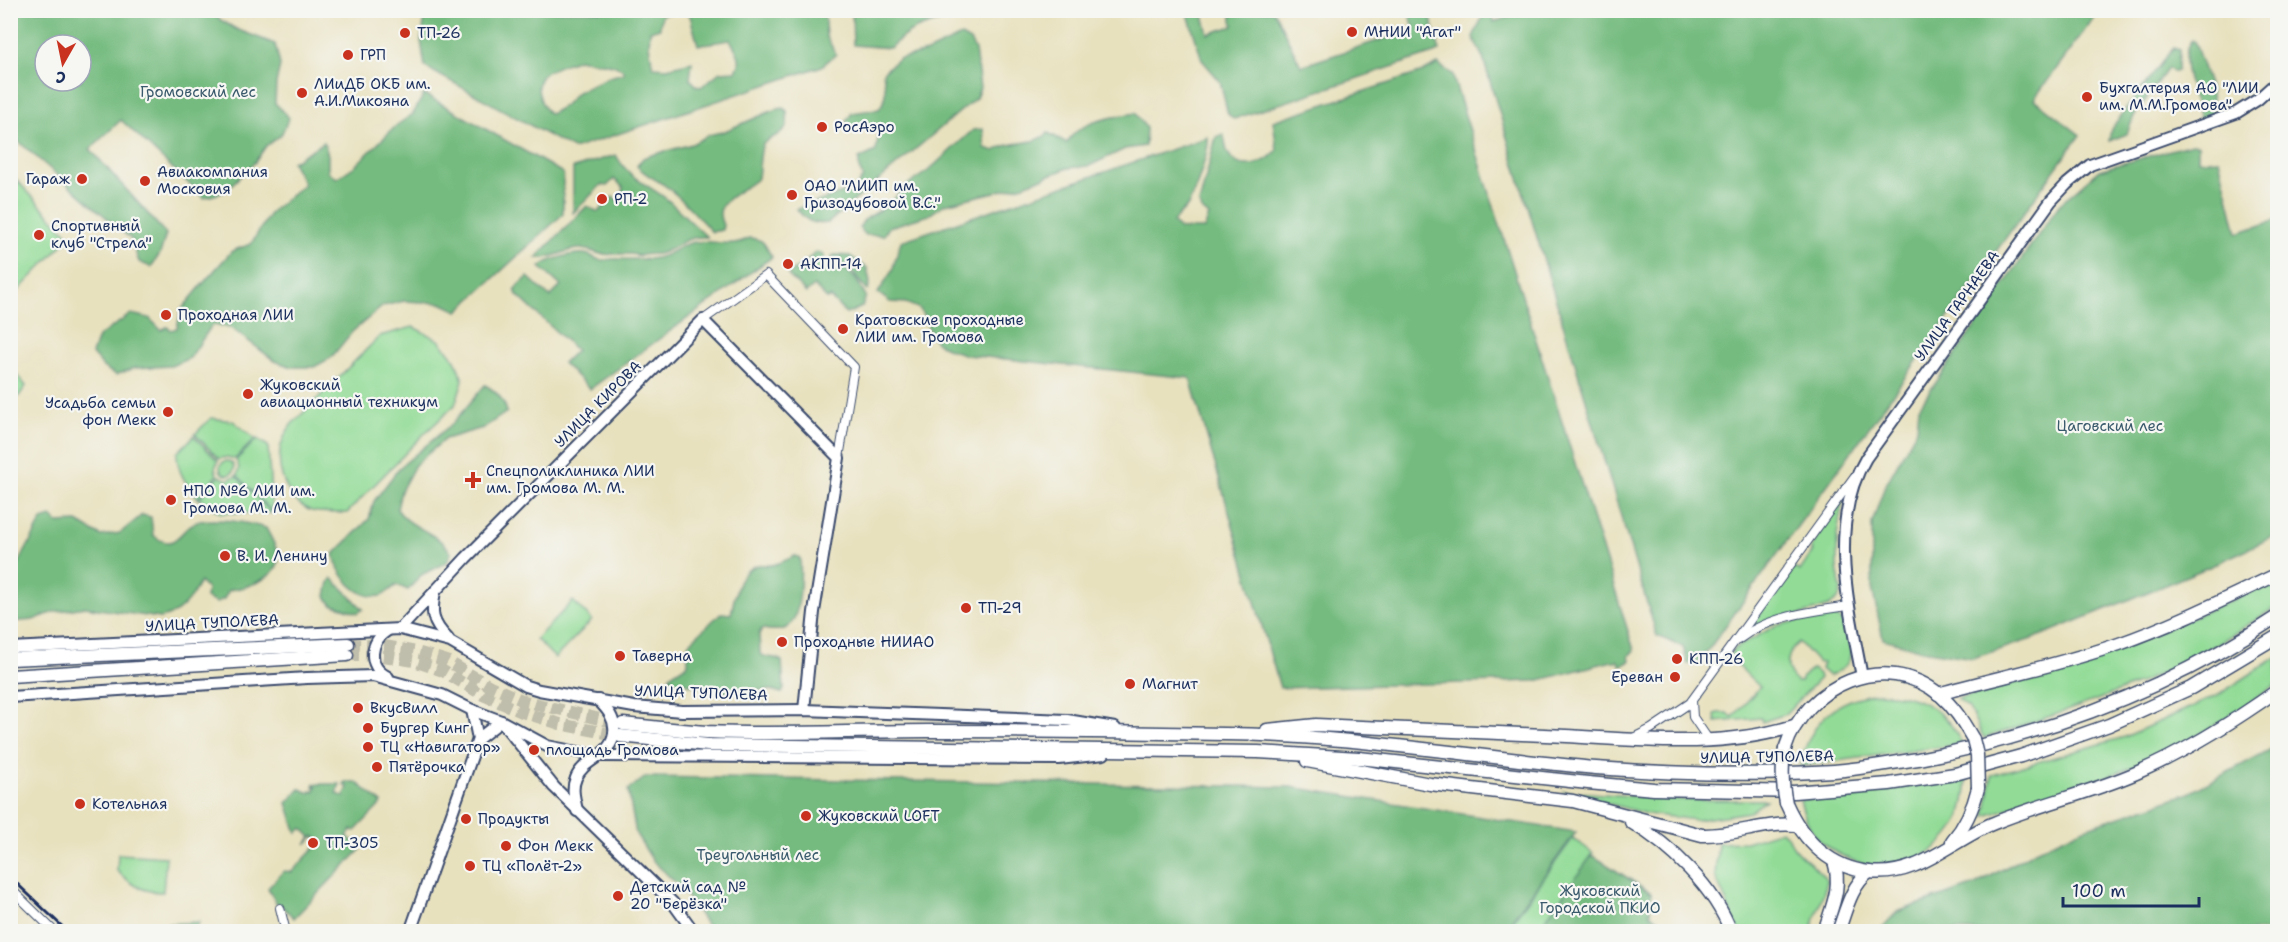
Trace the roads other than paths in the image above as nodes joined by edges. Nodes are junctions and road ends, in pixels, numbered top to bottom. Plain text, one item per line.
1 (2277, 81) edge
2 (703, 320) junction
3 (839, 458) junction
4 (1856, 475) junction
5 (2277, 574) edge
6 (435, 591) junction
7 (1850, 606) junction
8 (2277, 616) edge
9 (400, 629) junction
10 (388, 630) junction
11 (2277, 636) edge
12 (450, 642) junction
13 (1730, 647) junction
14 (10, 648) edge
15 (10, 659) edge
16 (10, 676) edge
17 (1862, 677) junction
18 (399, 682) junction
19 (2277, 690) edge
20 (1938, 694) junction
21 (10, 697) edge
22 (598, 700) junction
23 (1692, 701) junction
24 (467, 707) junction
25 (804, 710) junction
26 (501, 721) junction
27 (1794, 726) junction
28 (1154, 734) junction
29 (1227, 734) junction
30 (478, 739) junction
31 (1630, 739) junction
32 (1708, 739) junction
33 (1155, 750) junction
34 (1258, 752) junction
35 (599, 756) junction
36 (1603, 808) junction
37 (578, 811) junction
38 (1796, 825) junction
39 (1945, 849) junction
40 (1834, 861) junction
41 (1869, 872) junction
42 (10, 888) edge
43 (280, 908) dead end
44 (55, 932) edge
45 (286, 932) edge
46 (410, 932) edge
47 (694, 932) edge
48 (1731, 932) edge
49 (1824, 932) edge
50 (1838, 932) edge

1 - 4 main road, УЛИЦА ГАРНАЕВА
2 - 3 main road
2 - 3 street, УЛИЦА КИРОВА
2 - 6 main road, УЛИЦА КИРОВА
3 - 25 main road
4 - 7 main road, УЛИЦА ГАРНАЕВА
4 - 13 street
5 - 20 main road
6 - 9 main road, УЛИЦА КИРОВА
6 - 12 main road
7 - 13 street
7 - 17 main road, УЛИЦА ГАРНАЕВА
8 - 29 main road, УЛИЦА ТУПОЛЕВА
9 - 10 main road, УЛИЦА ТУПОЛЕВА
9 - 12 main road, УЛИЦА ТУПОЛЕВА
10 - 14 main road, УЛИЦА ТУПОЛЕВА
10 - 18 main road
11 - 34 main road, УЛИЦА ТУПОЛЕВА
12 - 22 main road, УЛИЦА ТУПОЛЕВА
13 - 23 street
15 - 16 main road, УЛИЦА ТУПОЛЕВА
17 - 20 main road
17 - 27 main road
18 - 21 main road
18 - 24 main road
19 - 39 main road
20 - 39 main road, bridge
22 - 25 main road, УЛИЦА ТУПОЛЕВА
22 - 35 main road
23 - 31 street
23 - 32 street
24 - 26 main road, УЛИЦА ТУПОЛЕВА
24 - 30 main road
25 - 28 main road, УЛИЦА ТУПОЛЕВА
26 - 30 main road
26 - 35 main road, УЛИЦА ТУПОЛЕВА
26 - 37 main road
27 - 32 main road, УЛИЦА ТУПОЛЕВА
27 - 38 main road, bridge
28 - 29 main road, УЛИЦА ТУПОЛЕВА
28 - 33 main road, УЛИЦА ТУПОЛЕВА
29 - 31 main road, УЛИЦА ТУПОЛЕВА
30 - 46 main road
31 - 32 main road, УЛИЦА ТУПОЛЕВА
33 - 34 main road, УЛИЦА ТУПОЛЕВА
33 - 35 main road, УЛИЦА ТУПОЛЕВА
34 - 36 main road, УЛИЦА ТУПОЛЕВА
35 - 37 main road
36 - 38 main road
36 - 48 main road
37 - 47 main road
38 - 40 main road
39 - 41 main road
40 - 41 main road
40 - 49 main road
41 - 50 main road
42 - 44 street
43 - 45 street

